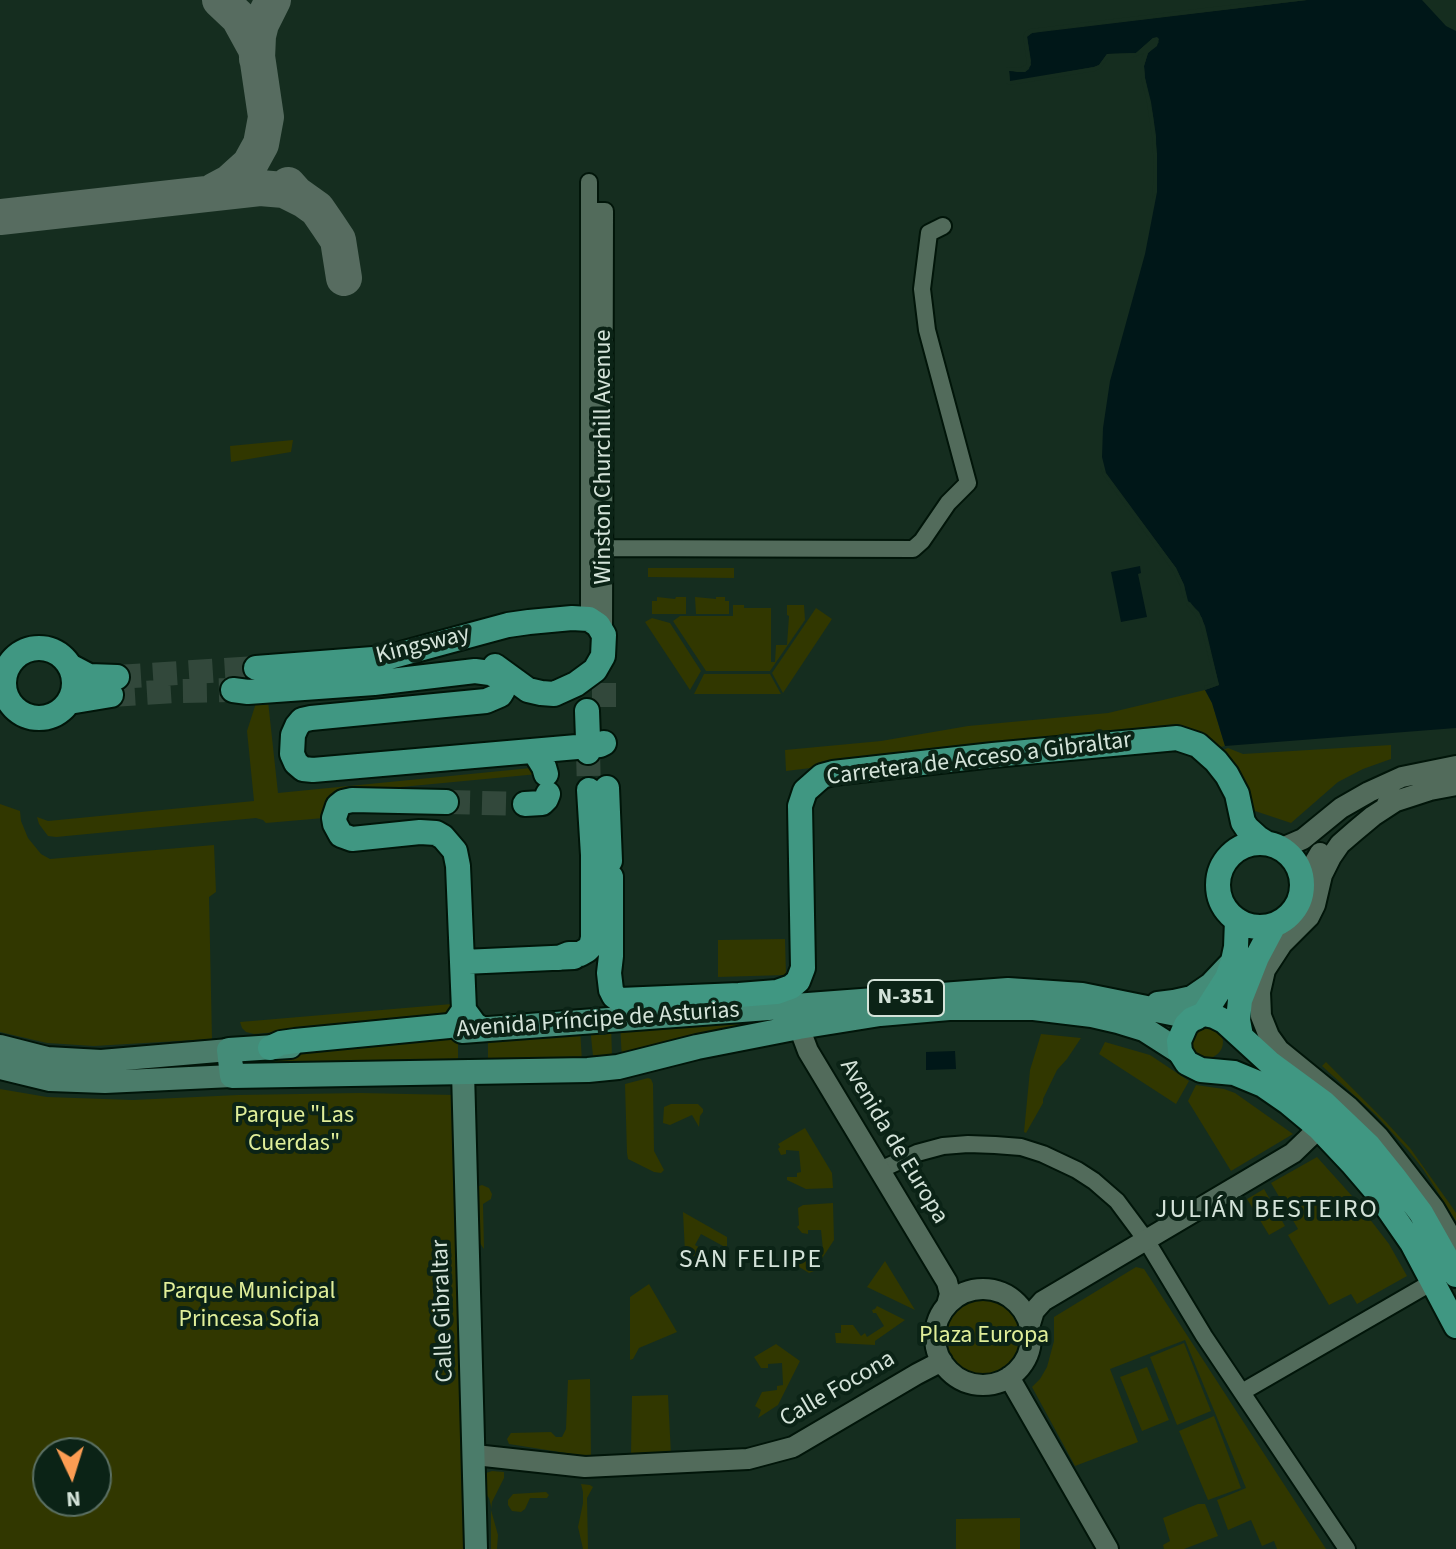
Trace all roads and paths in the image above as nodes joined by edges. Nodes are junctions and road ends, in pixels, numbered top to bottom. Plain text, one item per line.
1 (589, 182) dead end
2 (943, 226) dead end
3 (597, 548) junction
4 (4, 666) edge
5 (70, 666) junction
6 (256, 668) tunnel mouth
7 (589, 681) junction
8 (4, 700) edge
9 (69, 702) junction
10 (592, 747) junction
11 (534, 751) junction
12 (1456, 766) edge
13 (1456, 785) edge
14 (1399, 799) junction
15 (446, 802) tunnel mouth
16 (525, 804) dead end
17 (1274, 845) junction
18 (1303, 882) junction
19 (1237, 920) junction
20 (1274, 925) junction
21 (559, 958) junction
22 (1233, 961) junction
23 (463, 962) junction
24 (605, 964) junction
25 (1126, 1003) junction
26 (464, 1010) junction
27 (1200, 1016) junction
28 (799, 1027) junction
29 (482, 1029) junction
30 (1241, 1036) junction
31 (0, 1046) edge
32 (270, 1048) junction
33 (229, 1050) junction
34 (1180, 1052) junction
35 (0, 1068) edge
36 (463, 1072) junction
37 (232, 1076) junction
38 (1319, 1128) junction
39 (880, 1170) junction
40 (1146, 1240) junction
41 (1456, 1246) edge
42 (1445, 1278) edge
43 (947, 1282) junction
44 (968, 1291) junction
45 (1043, 1301) junction
46 (1016, 1302) junction
47 (947, 1305) junction
48 (1030, 1324) junction
49 (1456, 1326) edge
50 (942, 1361) junction
51 (1009, 1377) junction
52 (1242, 1392) junction
53 (475, 1455) junction
54 (476, 1549) edge
55 (1108, 1549) edge
56 (1347, 1549) edge

1 - 3 street, Winston Churchill Avenue
2 - 3 street
3 - 7 street, Winston Churchill Avenue
4 - 5 highway
4 - 8 highway
5 - 9 highway
5 - 9 highway
6 - 7 highway, Kingsway
7 - 10 highway, Winston Churchill Avenue
7 - 10 highway
7 - 11 highway, Kingsway
8 - 9 highway
10 - 11 highway
11 - 16 highway
12 - 17 street
13 - 14 street
14 - 18 street
14 - 41 street
15 - 23 highway
17 - 18 highway
17 - 19 highway
17 - 24 highway, Carretera de Acceso a Gibraltar
18 - 20 highway
19 - 20 highway
19 - 22 highway
20 - 30 highway
21 - 23 highway
21 - 24 highway
21 - 24 highway
22 - 25 main road
22 - 27 highway
23 - 26 highway
25 - 27 main road, Avenida Príncipe de Asturias / N-351
25 - 29 main road, Avenida Príncipe de Asturias / N-351
26 - 29 highway
26 - 32 highway
27 - 30 highway, Avenida Príncipe de Asturias / N-351
27 - 34 highway
28 - 34 main road, Avenida Príncipe de Asturias / N-351
28 - 36 main road, Avenida Príncipe de Asturias / N-351
28 - 39 street, Avenida de Europa
29 - 32 main road, Avenida Príncipe de Asturias
30 - 42 highway, Avenida Príncipe de Asturias / N-351
31 - 33 main road, Avenida Príncipe de Asturias
32 - 33 main road, Avenida Príncipe de Asturias
33 - 37 main road
34 - 38 highway, Avenida Príncipe de Asturias / N-351
35 - 37 main road, Avenida Príncipe de Asturias
36 - 37 main road, Avenida Príncipe de Asturias
36 - 53 main road, Calle Gibraltar
38 - 40 street
38 - 42 highway, Avenida Príncipe de Asturias / N-351
39 - 40 street
39 - 43 street, Avenida de Europa
40 - 45 street
40 - 52 street
42 - 49 highway, Avenida Príncipe de Asturias / N-351
42 - 52 street
43 - 44 street
43 - 47 street
44 - 46 street
44 - 47 street
45 - 46 street
45 - 48 street
46 - 48 street
47 - 50 street
48 - 51 street
50 - 51 street
50 - 53 street, Calle Focona
51 - 55 street
52 - 56 street
53 - 54 main road, Calle Gibraltar

